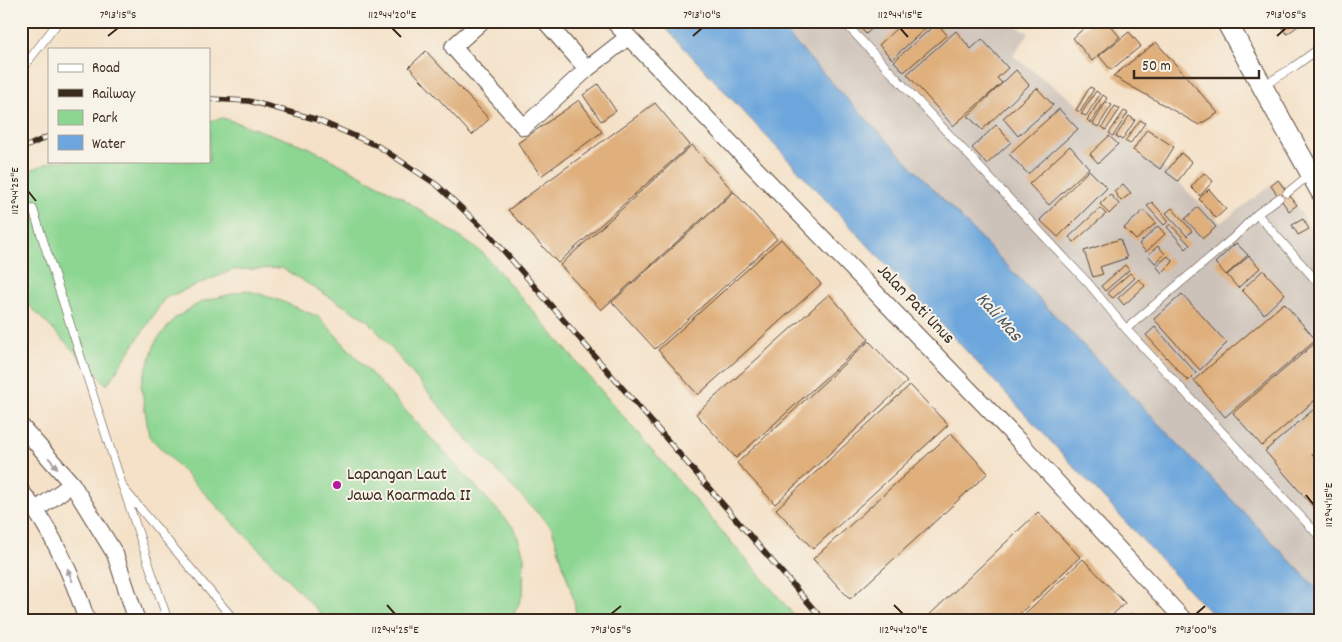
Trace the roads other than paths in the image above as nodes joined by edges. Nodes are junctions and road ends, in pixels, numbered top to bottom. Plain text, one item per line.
1 (59, 21) edge
2 (482, 21) edge
3 (545, 21) edge
4 (613, 21) edge
5 (843, 21) edge
6 (1226, 21) edge
7 (628, 37) junction
8 (1321, 46) edge
9 (21, 64) edge
10 (587, 69) junction
11 (1263, 86) junction
12 (1318, 187) edge
13 (1288, 192) dead end
14 (1279, 198) dead end
15 (33, 209) dead end
16 (1257, 214) junction
17 (1321, 286) edge
18 (1126, 329) junction
19 (21, 426) edge
20 (72, 484) junction
21 (123, 488) junction
22 (21, 491) edge
23 (36, 510) junction
24 (1321, 538) edge
25 (87, 621) edge
26 (137, 621) edge
27 (168, 621) edge
28 (235, 621) edge
29 (1184, 621) edge

1 - 9 lane
2 - 10 street
3 - 10 street
4 - 7 street, Jalan Pati Unus
5 - 18 lane
6 - 11 street
7 - 10 street
7 - 29 street, Jalan Pati Unus
8 - 11 lane
11 - 12 street
12 - 13 lane
14 - 16 lane
15 - 21 lane
16 - 17 lane
16 - 18 lane
18 - 24 lane
19 -> 20 street
20 - 23 street
20 - 26 street
21 - 27 lane
21 - 28 lane
22 - 23 street
25 -> 23 street

